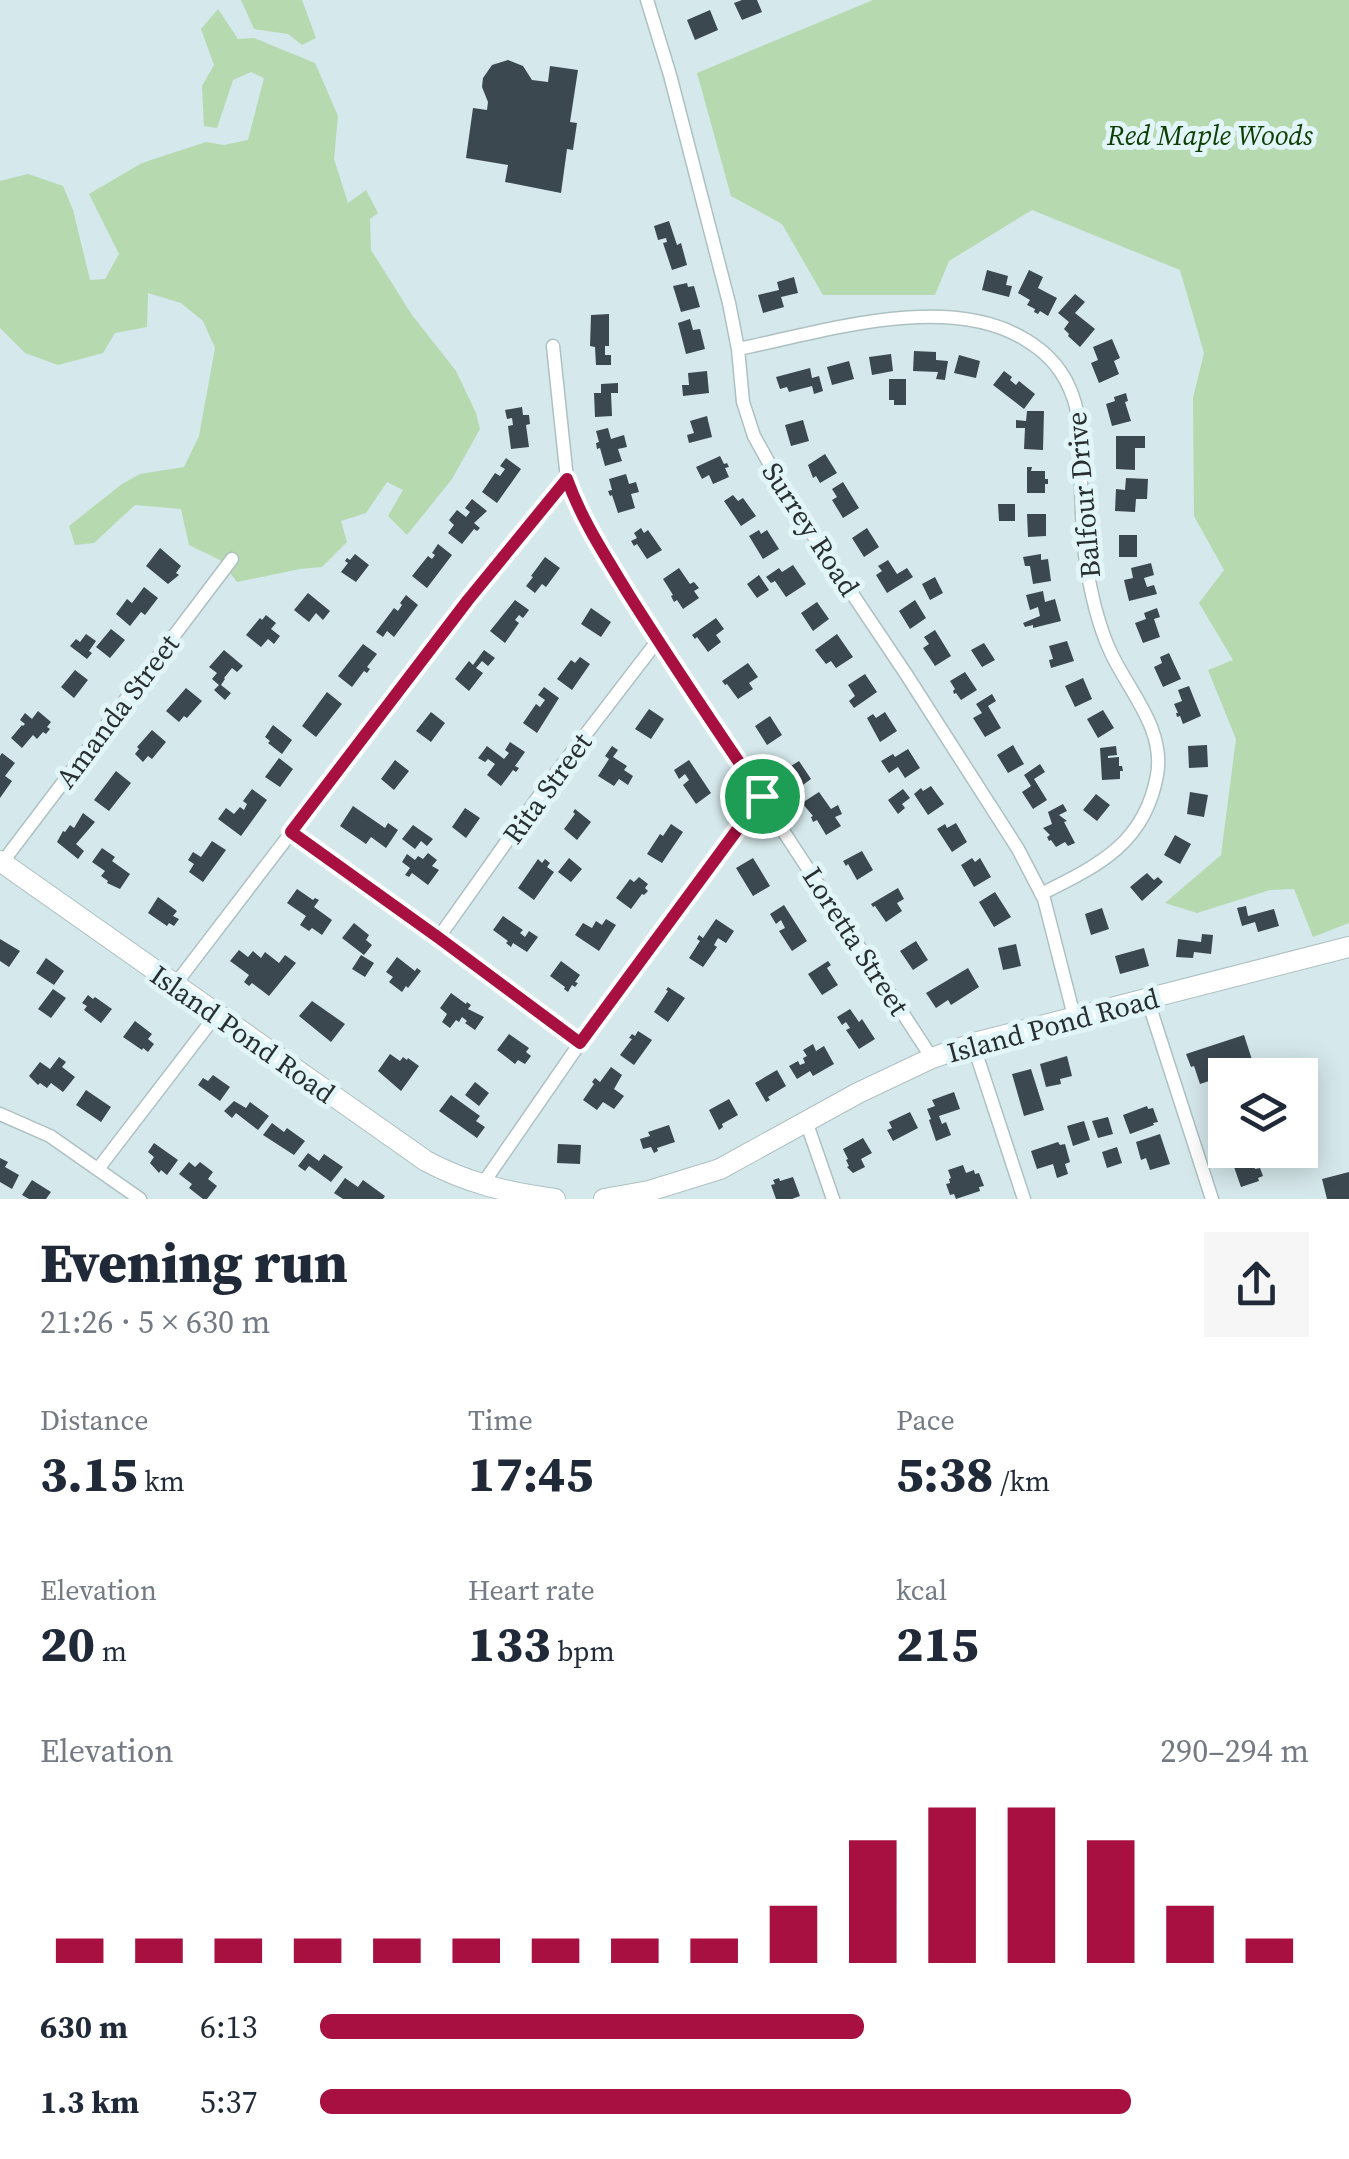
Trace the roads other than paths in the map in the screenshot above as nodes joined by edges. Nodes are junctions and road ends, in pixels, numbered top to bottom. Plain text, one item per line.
1 (651, 2) edge
2 (553, 346) dead end
3 (738, 349) junction
4 (567, 479) junction
5 (232, 559) dead end
6 (658, 640) junction
7 (762, 796) junction
8 (291, 832) junction
9 (1, 862) edge
10 (1041, 894) junction
11 (439, 938) junction
12 (1349, 948) edge
13 (174, 986) junction
14 (1147, 998) junction
15 (216, 1015) junction
16 (1074, 1016) junction
17 (580, 1043) junction
18 (973, 1044) junction
19 (932, 1058) junction
20 (0, 1114) edge
21 (806, 1121) junction
22 (98, 1169) junction
23 (482, 1185) junction
24 (640, 1196) edge
25 (140, 1199) edge
26 (555, 1199) edge
27 (604, 1199) edge
28 (833, 1199) edge
29 (1024, 1199) edge
30 (1212, 1199) edge

1 - 3 street, Surrey Road
2 - 4 street, Loretta Street
3 - 10 street, Surrey Road
3 - 10 street, Balfour Drive
4 - 6 street, Loretta Street
4 - 8 street
5 - 9 street, Amanda Street
6 - 7 street, Loretta Street
6 - 11 street, Rita Street
7 - 17 street
7 - 19 street, Loretta Street
8 - 11 street
8 - 13 street
9 - 13 main road, Island Pond Road
10 - 16 street, Surrey Road
11 - 17 street
12 - 14 main road, Island Pond Road
13 - 15 main road, Island Pond Road
14 - 16 main road, Island Pond Road
14 - 30 street
15 - 22 street
15 - 23 main road, Island Pond Road
16 - 18 main road, Island Pond Road
17 - 23 street
18 - 19 main road, Island Pond Road
18 - 29 street
19 - 21 main road, Island Pond Road
20 - 22 street
21 - 24 main road, Island Pond Road
21 - 28 street
22 - 25 street
23 - 26 main road, Island Pond Road
24 - 27 main road, Island Pond Road

